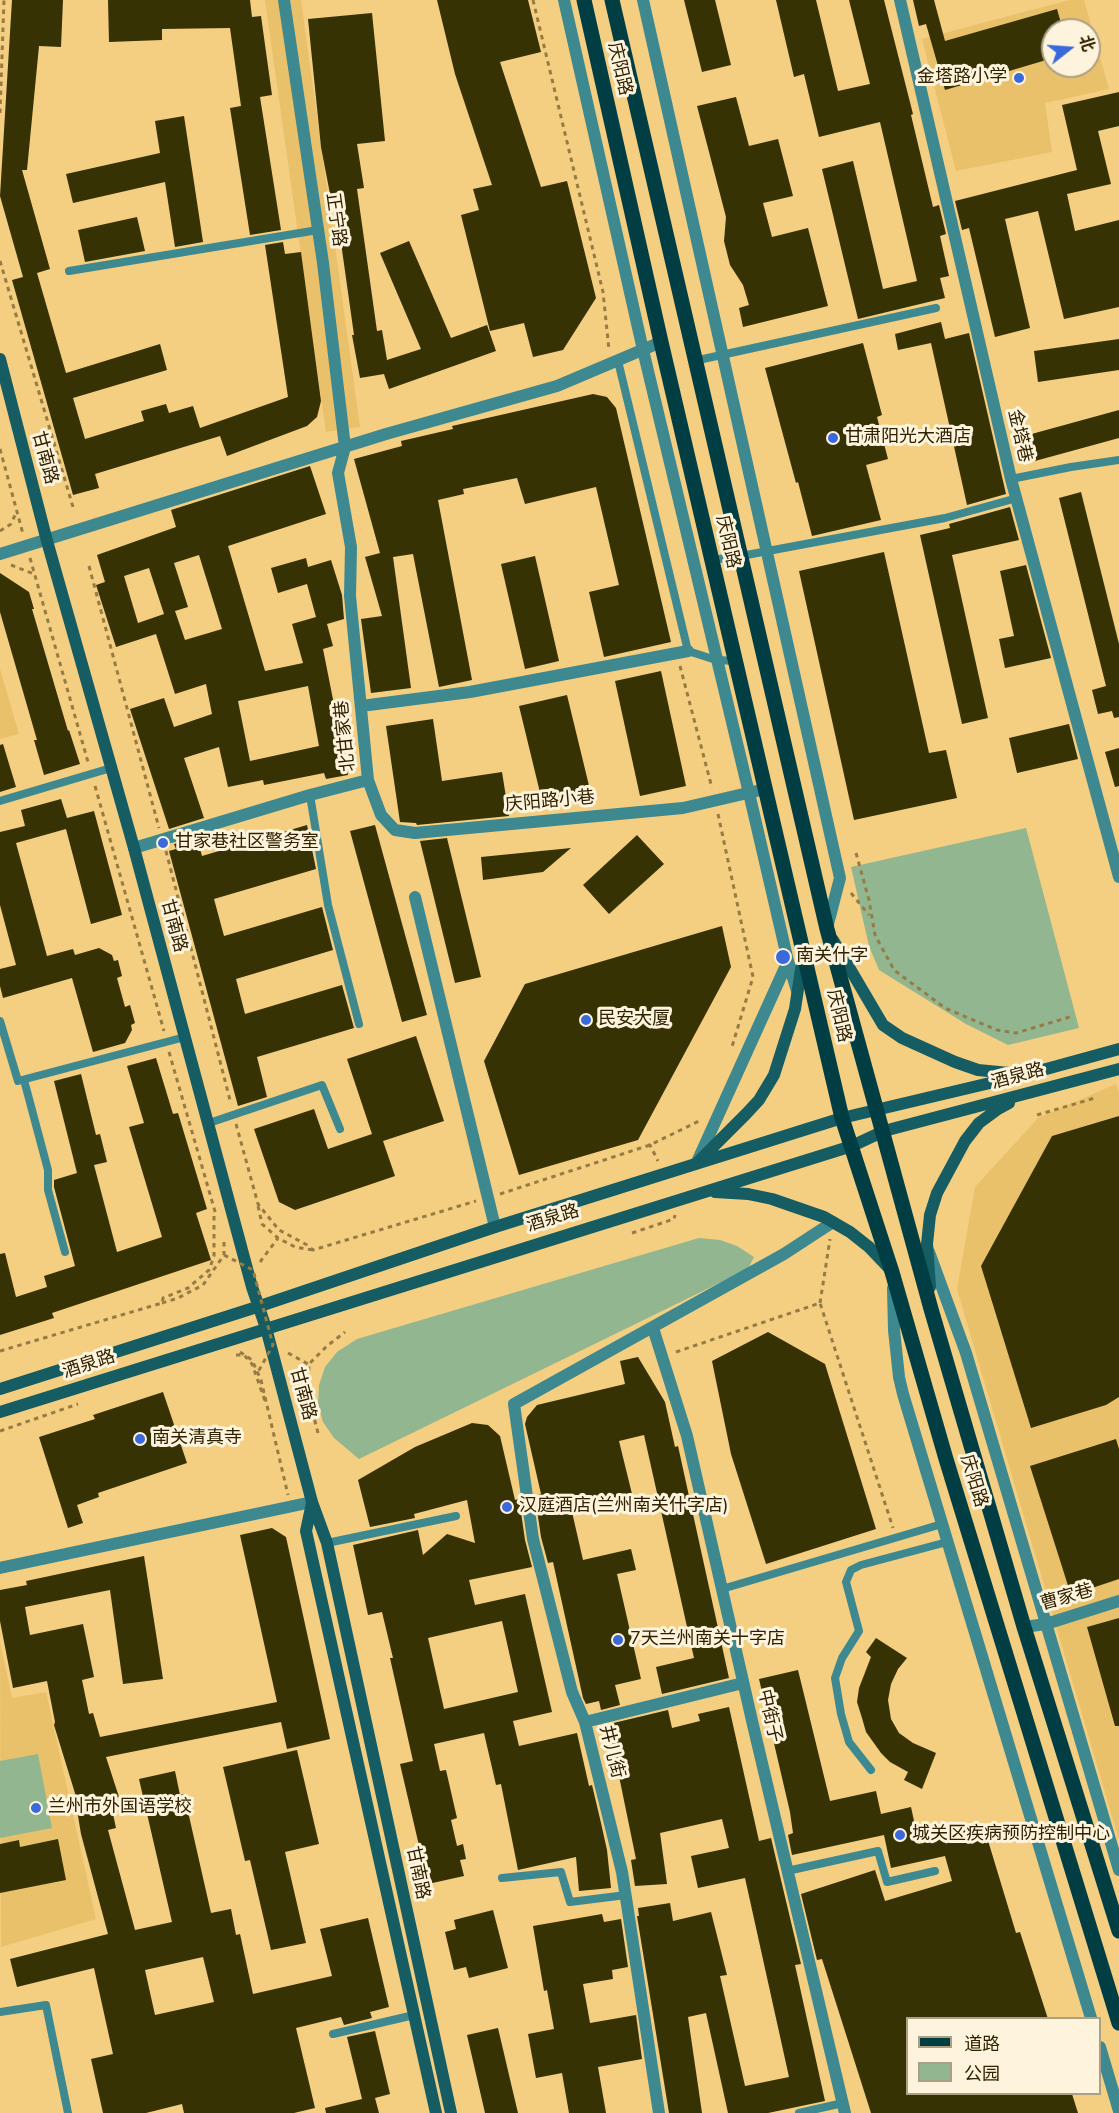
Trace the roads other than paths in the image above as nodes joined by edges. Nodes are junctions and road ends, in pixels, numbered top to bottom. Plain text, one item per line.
1 (284, 0) edge
2 (564, 0) edge
3 (584, 0) edge
4 (612, 0) edge
5 (643, 0) edge
6 (900, 0) edge
7 (318, 230) junction
8 (69, 271) dead end
9 (936, 308) dead end
10 (661, 342) junction
11 (643, 350) junction
12 (723, 355) junction
13 (0, 359) edge
14 (694, 361) junction
15 (614, 362) junction
16 (345, 447) junction
17 (1119, 460) edge
18 (1011, 479) junction
19 (1017, 498) junction
20 (47, 541) junction
21 (767, 551) junction
22 (0, 554) edge
23 (741, 556) junction
24 (711, 560) junction
25 (682, 652) junction
26 (716, 660) junction
27 (735, 661) junction
28 (361, 706) junction
29 (111, 768) junction
30 (368, 780) junction
31 (757, 791) junction
32 (310, 795) junction
33 (0, 801) edge
34 (134, 848) junction
35 (1119, 877) edge
36 (415, 897) dead end
37 (827, 929) junction
38 (803, 952) junction
39 (788, 961) junction
40 (797, 991) junction
41 (0, 1021) edge
42 (359, 1024) dead end
43 (184, 1037) junction
44 (1119, 1050) edge
45 (1119, 1069) edge
46 (1028, 1074) junction
47 (24, 1080) junction
48 (1033, 1091) junction
49 (876, 1108) junction
50 (842, 1118) junction
51 (209, 1123) junction
52 (340, 1129) dead end
53 (884, 1131) junction
54 (852, 1146) junction
55 (697, 1163) junction
56 (702, 1192) junction
57 (833, 1222) junction
58 (495, 1227) junction
59 (927, 1244) junction
60 (65, 1252) dead end
61 (892, 1272) junction
62 (260, 1306) junction
63 (931, 1309) junction
64 (266, 1328) junction
65 (653, 1328) junction
66 (0, 1389) edge
67 (0, 1412) edge
68 (312, 1502) junction
69 (456, 1516) dead end
70 (942, 1524) junction
71 (947, 1542) junction
72 (327, 1543) junction
73 (0, 1568) edge
74 (722, 1589) junction
75 (1119, 1601) edge
76 (1046, 1624) junction
77 (1024, 1627) junction
78 (743, 1683) junction
79 (585, 1722) junction
80 (871, 1770) dead end
81 (1119, 1870) edge
82 (787, 1871) junction
83 (935, 1871) dead end
84 (502, 1878) dead end
85 (626, 1895) junction
86 (1119, 1931) edge
87 (0, 2012) edge
88 (414, 2015) junction
89 (1090, 2017) edge
90 (1119, 2023) edge
91 (333, 2034) dead end
92 (1101, 2050) edge
93 (844, 2108) edge
94 (1119, 2111) edge
95 (68, 2113) edge
96 (436, 2113) edge
97 (451, 2113) edge
98 (658, 2113) edge
99 (799, 2113) edge

1 - 7 street, 正宁路
2 - 11 street
3 - 10 main road, 庆阳路
4 - 14 main road, 庆阳路
5 - 12 street
6 - 18 street, 金塔巷
7 - 8 lane
7 - 16 street, 正宁路
9 - 12 lane
10 - 11 street
10 - 24 main road, 庆阳路
11 - 15 street
11 - 26 street
12 - 14 lane
12 - 21 street
13 - 20 main road, 甘南路
14 - 23 main road, 庆阳路
15 - 16 street
15 - 25 lane
16 - 20 street
16 - 28 street, 北甘家巷
17 - 18 lane
18 - 19 street, 金塔巷
19 - 21 lane
19 - 35 street, 金塔巷
20 - 22 street
20 - 29 main road, 甘南路
21 - 23 lane
21 - 37 street
23 - 24 lane
23 - 37 main road, 庆阳路
24 - 27 main road, 庆阳路
25 - 26 lane
25 - 28 street
26 - 27 lane
26 - 31 street
27 - 31 main road, 庆阳路
28 - 30 street, 北甘家巷
29 - 33 lane
29 - 34 main road, 甘南路
30 - 31 street, 庆阳路小巷
30 - 32 street, 北甘家巷
31 - 38 main road, 庆阳路
31 - 39 street
32 - 34 street, 北甘家巷
32 - 42 lane
34 - 43 main road, 甘南路
36 - 58 street
37 - 46 main road
37 - 49 main road, 庆阳路
38 - 40 main road
38 - 50 main road, 庆阳路
39 - 40 street
39 - 55 street
40 - 55 main road
41 - 47 lane
43 - 47 lane
43 - 51 main road, 甘南路
44 - 46 main road, 酒泉路
45 - 48 main road, 酒泉路
46 - 49 main road, 酒泉路
47 - 60 lane
48 - 53 main road, 酒泉路
48 - 59 main road
49 - 50 main road, 酒泉路
49 - 53 main road, 庆阳路
50 - 54 main road, 庆阳路
50 - 55 main road, 酒泉路
51 - 52 lane
51 - 62 main road, 甘南路
53 - 54 main road, 酒泉路
53 - 63 main road, 庆阳路
54 - 56 main road, 酒泉路
54 - 61 main road, 庆阳路
55 - 58 main road, 酒泉路
56 - 57 main road
56 - 64 main road, 酒泉路
57 - 61 main road
57 - 65 street
58 - 62 main road, 酒泉路
59 - 63 main road
59 - 76 street
61 - 70 street
61 - 90 main road, 庆阳路
62 - 64 main road, 甘南路
62 - 66 main road, 酒泉路
63 - 77 main road, 庆阳路
64 - 67 main road, 酒泉路
64 - 68 main road, 甘南路
65 - 74 street, 中街子
65 - 79 street, 井儿街
68 - 72 main road, 甘南路
68 - 73 street
68 - 88 main road, 甘南路
69 - 72 lane
70 - 71 street
70 - 74 lane
71 - 80 lane
71 - 89 street
72 - 97 main road, 甘南路
74 - 78 street, 中街子
75 - 76 street, 曹家巷
76 - 77 street, 曹家巷
76 - 81 street
77 - 86 main road, 庆阳路
78 - 79 street
78 - 82 street, 中街子
79 - 85 street, 井儿街
82 - 83 lane
82 - 93 street, 中街子
84 - 85 lane
85 - 98 street, 井儿街
87 - 95 lane
88 - 91 lane
88 - 96 main road, 甘南路
92 - 94 street
93 - 99 lane

